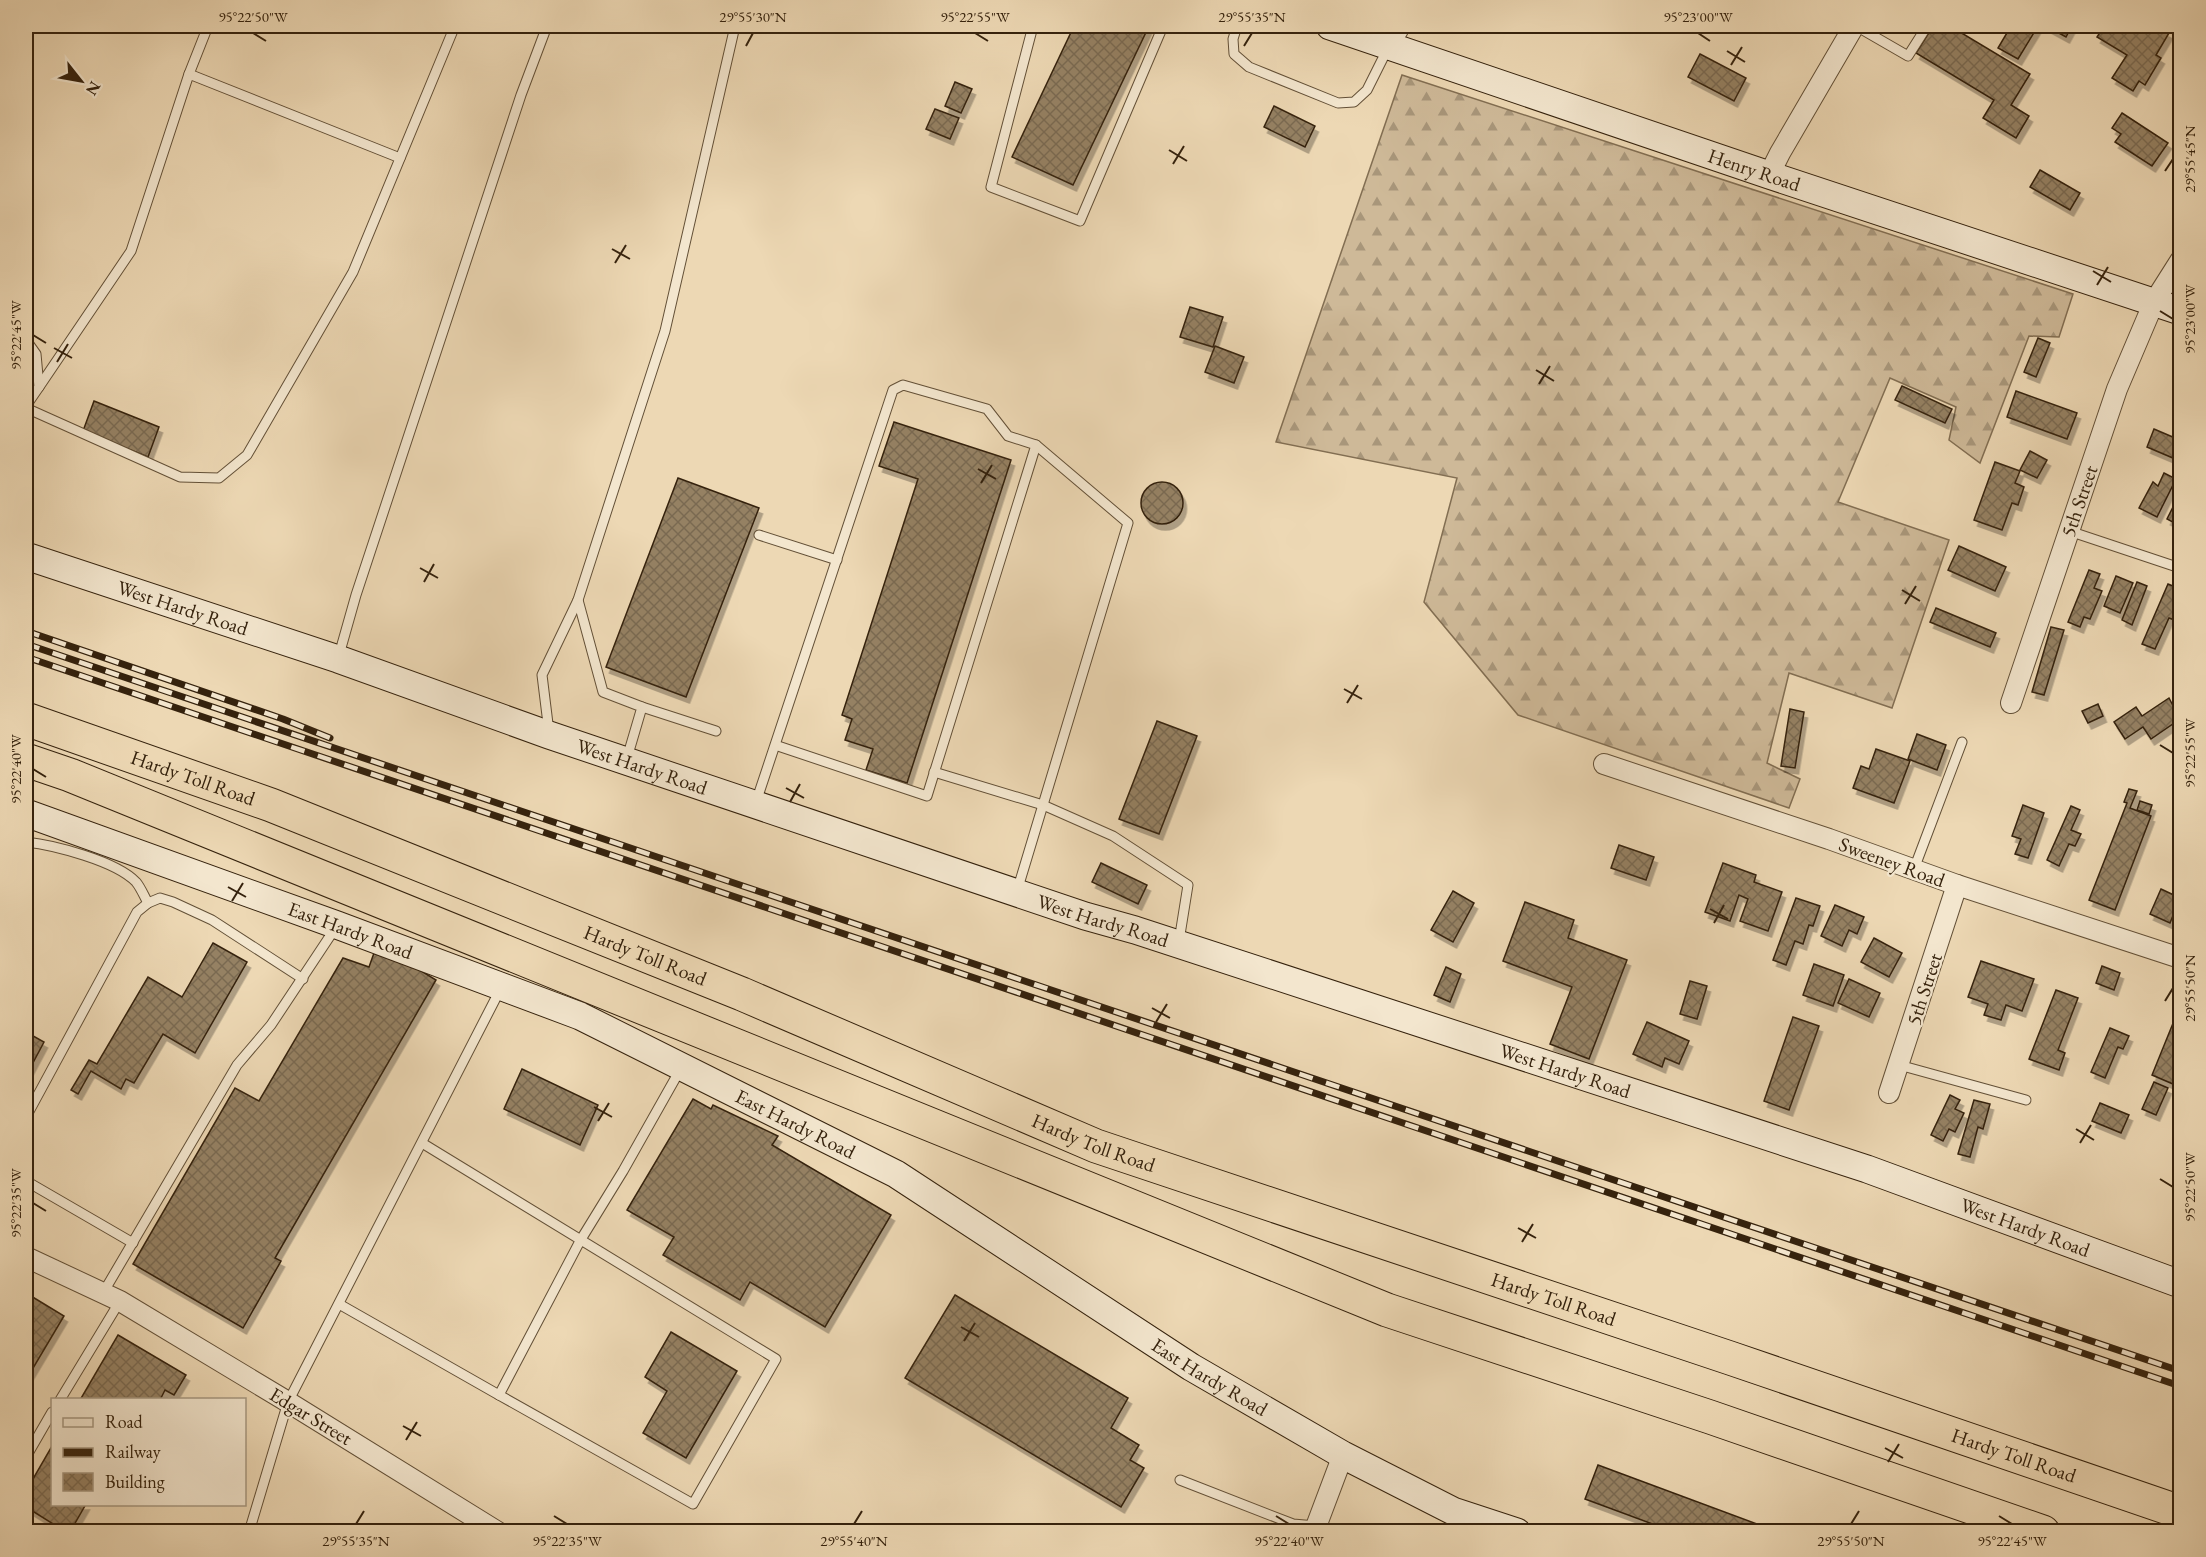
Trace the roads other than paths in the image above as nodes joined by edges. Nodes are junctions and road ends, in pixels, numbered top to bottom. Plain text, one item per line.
1 (208, 26) edge
2 (547, 26) edge
3 (735, 26) edge
4 (1034, 26) edge
5 (1163, 26) edge
6 (1237, 26) edge
7 (1330, 26) edge
8 (1855, 26) edge
9 (1927, 26) edge
10 (454, 28) dead end
11 (1394, 36) edge
12 (189, 75) junction
13 (400, 158) junction
14 (1769, 175) junction
15 (2181, 261) edge
16 (2154, 302) junction
17 (2181, 311) edge
18 (26, 340) edge
19 (39, 387) junction
20 (26, 407) edge
21 (1036, 446) junction
22 (2069, 531) junction
23 (759, 535) dead end
24 (26, 556) edge
25 (837, 560) junction
26 (2181, 568) edge
27 (578, 600) junction
28 (338, 659) junction
29 (2011, 703) dead end
30 (642, 707) junction
31 (26, 719) edge
32 (716, 731) dead end
33 (549, 735) junction
34 (1962, 742) dead end
35 (775, 746) junction
36 (26, 760) edge
37 (626, 761) junction
38 (1604, 764) dead end
39 (934, 772) junction
40 (756, 804) junction
41 (1043, 805) junction
42 (26, 813) edge
43 (26, 842) edge
44 (1914, 869) junction
45 (1957, 885) junction
46 (1017, 893) junction
47 (148, 903) junction
48 (338, 925) junction
49 (1179, 944) junction
50 (2181, 958) edge
51 (303, 979) junction
52 (502, 985) junction
53 (1899, 1065) junction
54 (681, 1067) junction
55 (1889, 1093) dead end
56 (2026, 1100) dead end
57 (26, 1117) edge
58 (422, 1143) junction
59 (26, 1181) edge
60 (580, 1241) junction
61 (133, 1243) junction
62 (26, 1257) edge
63 (2181, 1284) edge
64 (111, 1297) junction
65 (339, 1304) junction
66 (499, 1395) junction
67 (61, 1398) edge
68 (288, 1402) junction
69 (51, 1414) edge
70 (1343, 1455) junction
71 (26, 1457) edge
72 (1180, 1480) dead end
73 (2181, 1512) edge
74 (1321, 1530) edge
75 (249, 1532) edge
76 (498, 1532) edge
77 (1517, 1532) edge
78 (2043, 1532) edge

1 - 12 lane
2 - 28 lane
3 - 27 lane
4 - 5 lane
6 - 11 lane
7 - 11 main road, Henry Road
8 - 9 lane
8 - 14 street
10 - 13 lane
11 - 14 main road, Henry Road
12 - 13 lane
12 - 19 lane
13 - 20 lane
14 - 16 main road, Henry Road
15 - 16 street, 5th Street
16 - 17 main road, Henry Road
16 - 22 street, 5th Street
18 - 19 lane
19 - 20 lane
21 - 25 lane
21 - 39 lane
21 - 41 lane
22 - 26 lane
22 - 29 street, 5th Street
23 - 25 lane
24 - 28 main road, West Hardy Road
25 - 35 lane
27 - 30 lane
27 - 33 lane
28 - 33 main road, West Hardy Road
30 - 32 lane
30 - 37 lane
31 - 73 highway, Hardy Toll Road
33 - 37 main road, West Hardy Road
34 - 44 lane
35 - 39 lane
35 - 40 lane
36 - 78 highway, Hardy Toll Road
37 - 40 main road, West Hardy Road
38 - 44 street, Sweeney Road
39 - 41 lane
40 - 46 main road, West Hardy Road
41 - 46 lane
41 - 49 lane
42 - 48 main road, East Hardy Road
43 - 47 lane
44 - 45 street, Sweeney Road
45 - 50 street, Sweeney Road
45 - 53 street, 5th Street
46 - 49 main road, West Hardy Road
47 - 51 lane
47 - 57 lane
48 - 51 lane
48 - 52 main road, East Hardy Road
49 - 63 main road, West Hardy Road
51 - 61 lane
52 - 54 main road, East Hardy Road
52 - 58 lane
53 - 55 street, 5th Street
53 - 56 lane
54 - 60 lane
54 - 70 main road, East Hardy Road
58 - 60 lane
58 - 65 lane
59 - 61 lane
60 - 66 lane
60 - 66 lane
61 - 64 lane
62 - 64 street, Edgar Street
64 - 67 lane
64 - 68 street, Edgar Street
65 - 66 lane
65 - 68 lane
68 - 75 lane
68 - 76 street, Edgar Street
69 - 71 lane
70 - 74 street
70 - 77 main road, East Hardy Road
72 - 74 lane

